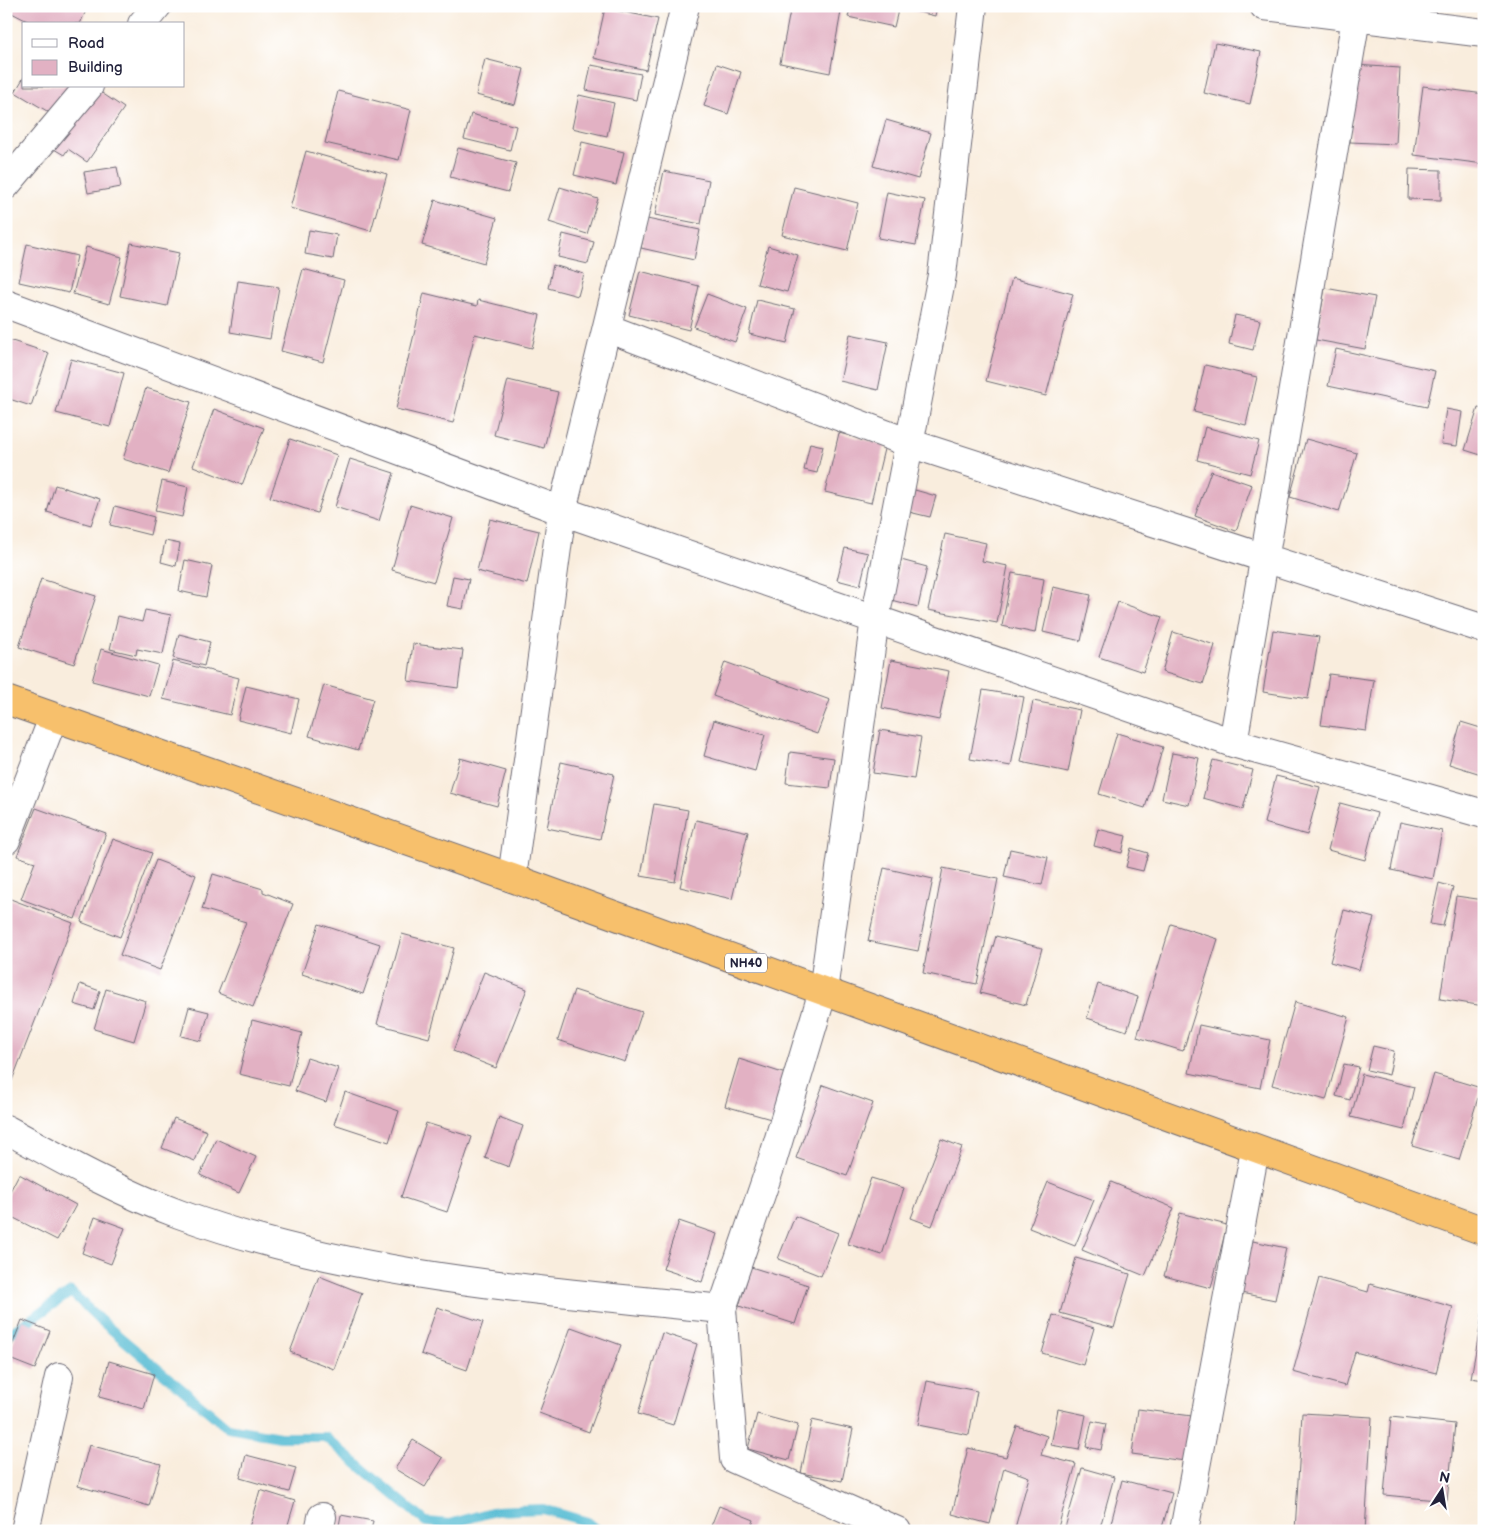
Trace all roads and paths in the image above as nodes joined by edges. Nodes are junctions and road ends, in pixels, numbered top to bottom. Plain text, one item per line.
1 (157, 6) edge
2 (685, 6) edge
3 (973, 6) edge
4 (1264, 6) edge
5 (1357, 12) edge
6 (144, 22) edge
7 (1484, 33) edge
8 (88, 88) edge
9 (6, 185) edge
10 (6, 304) edge
11 (607, 328) junction
12 (910, 443) junction
13 (562, 511) junction
14 (1266, 558) junction
15 (875, 619) junction
16 (1484, 628) edge
17 (6, 700) edge
18 (54, 718) junction
19 (1233, 743) junction
20 (1484, 814) edge
21 (6, 840) edge
22 (512, 878) junction
23 (823, 991) junction
24 (6, 1129) edge
25 (1255, 1150) junction
26 (1484, 1230) edge
27 (722, 1308) junction
28 (59, 1377) dead end
29 (25, 1531) edge
30 (897, 1531) edge
31 (1184, 1531) edge

1 - 6 street
2 - 11 street
3 - 12 street
4 - 5 street
5 - 7 street
5 - 14 street
8 - 9 street
10 - 13 street
11 - 12 street
11 - 13 street
12 - 14 street
12 - 15 street
13 - 15 street
13 - 22 street
14 - 16 street
14 - 19 street
15 - 19 street
15 - 23 street
17 - 18 highway, NH40
18 - 21 street
18 - 22 highway, NH40
19 - 20 street
22 - 23 highway, NH40
23 - 25 highway, NH40
23 - 27 street
24 - 27 street
25 - 26 highway, NH40
25 - 31 street
27 - 30 street
28 - 29 street

